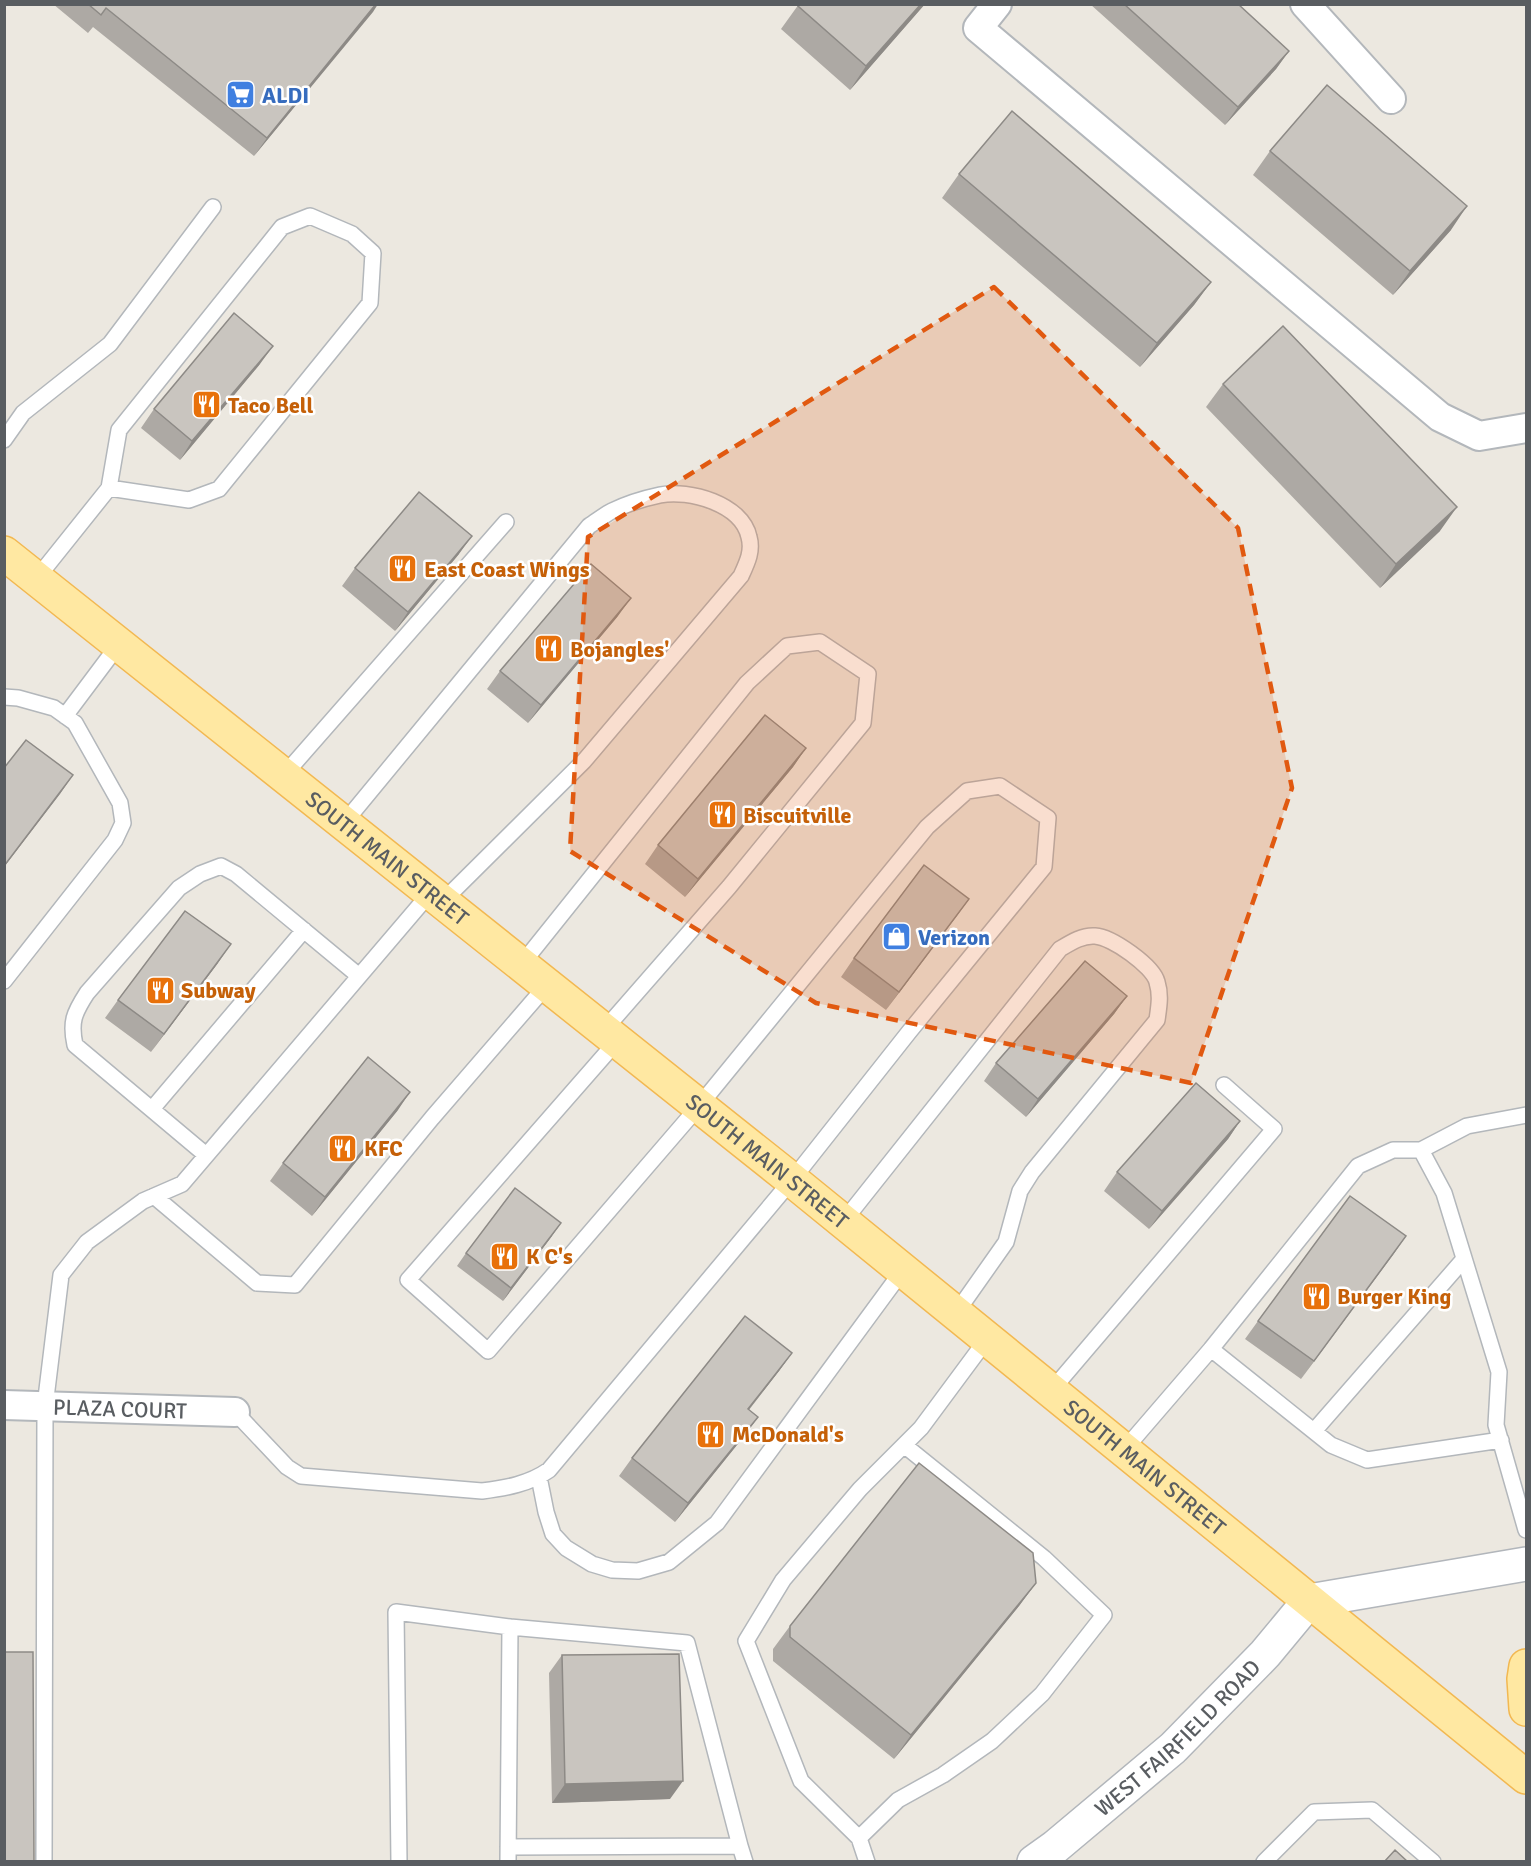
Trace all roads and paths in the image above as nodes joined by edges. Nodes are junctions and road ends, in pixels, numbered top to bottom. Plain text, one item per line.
1 (997, 4) edge
2 (1305, 4) edge
3 (1391, 99) dead end
4 (213, 207) dead end
5 (1527, 428) edge
6 (4, 440) edge
7 (109, 488) junction
8 (506, 522) dead end
9 (4, 553) edge
10 (37, 578) junction
11 (119, 644) junction
12 (4, 697) edge
13 (65, 716) junction
14 (284, 775) junction
15 (344, 823) junction
16 (436, 897) junction
17 (304, 930) junction
18 (521, 964) junction
19 (359, 976) junction
20 (4, 981) edge
21 (547, 985) junction
22 (610, 1036) junction
23 (1224, 1085) dead end
24 (699, 1106) junction
25 (152, 1109) junction
26 (1527, 1115) edge
27 (1421, 1150) junction
28 (206, 1155) junction
29 (792, 1180) junction
30 (154, 1196) junction
31 (843, 1222) junction
32 (1464, 1259) junction
33 (903, 1270) junction
34 (956, 1313) junction
35 (987, 1339) junction
36 (1211, 1349) junction
37 (1051, 1391) junction
38 (4, 1405) edge
39 (45, 1406) junction
40 (235, 1412) joint
41 (1314, 1431) junction
42 (1501, 1440) junction
43 (904, 1445) junction
44 (1124, 1450) junction
45 (539, 1477) junction
46 (1527, 1530) edge
47 (1527, 1564) edge
48 (1309, 1601) junction
49 (510, 1627) junction
50 (1527, 1666) edge
51 (1527, 1709) edge
52 (1527, 1778) edge
53 (859, 1838) junction
54 (740, 1846) junction
55 (508, 1854) edge
56 (44, 1862) edge
57 (399, 1862) edge
58 (745, 1862) edge
59 (867, 1862) edge
60 (1034, 1862) edge
61 (1264, 1862) edge
62 (1433, 1862) edge

1 - 5 street
2 - 3 street
4 - 6 lane
7 - 7 lane
7 - 10 lane
8 - 14 lane
9 - 10 main road, SOUTH MAIN STREET
10 - 11 main road, SOUTH MAIN STREET
11 - 13 lane
11 - 14 main road, SOUTH MAIN STREET
12 - 13 lane
13 - 20 lane
14 - 15 main road, SOUTH MAIN STREET
15 - 16 main road, SOUTH MAIN STREET
15 - 16 lane
16 - 18 main road, SOUTH MAIN STREET
16 - 19 lane
17 - 19 lane
17 - 25 lane
17 - 25 lane
18 - 21 main road, SOUTH MAIN STREET
18 - 22 lane
19 - 28 lane
21 - 22 main road, SOUTH MAIN STREET
21 - 30 lane
22 - 24 main road, SOUTH MAIN STREET
22 - 24 lane
23 - 37 lane
24 - 29 main road, SOUTH MAIN STREET
24 - 29 lane
25 - 28 lane
26 - 27 lane
27 - 32 lane
27 - 36 lane
28 - 30 lane
29 - 31 main road, SOUTH MAIN STREET
29 - 45 lane
30 - 39 lane
31 - 33 main road, SOUTH MAIN STREET
31 - 34 lane
32 - 41 lane
32 - 42 lane
33 - 34 main road, SOUTH MAIN STREET
33 - 45 lane
34 - 35 main road, SOUTH MAIN STREET
35 - 37 main road, SOUTH MAIN STREET
35 - 43 lane
36 - 41 lane
36 - 44 lane
37 - 44 main road, SOUTH MAIN STREET
38 - 39 street, PLAZA COURT
39 - 40 street, PLAZA COURT
39 - 56 lane
40 - 45 lane
41 - 42 lane
42 - 46 lane
43 - 53 lane
43 - 53 lane
44 - 48 main road, SOUTH MAIN STREET
47 - 48 main road
48 - 52 main road, SOUTH MAIN STREET
48 - 60 main road, WEST FAIRFIELD ROAD
49 - 54 lane
49 - 55 lane
49 - 57 lane
50 - 51 main road
53 - 59 lane
54 - 55 lane
54 - 58 lane
61 - 62 lane

